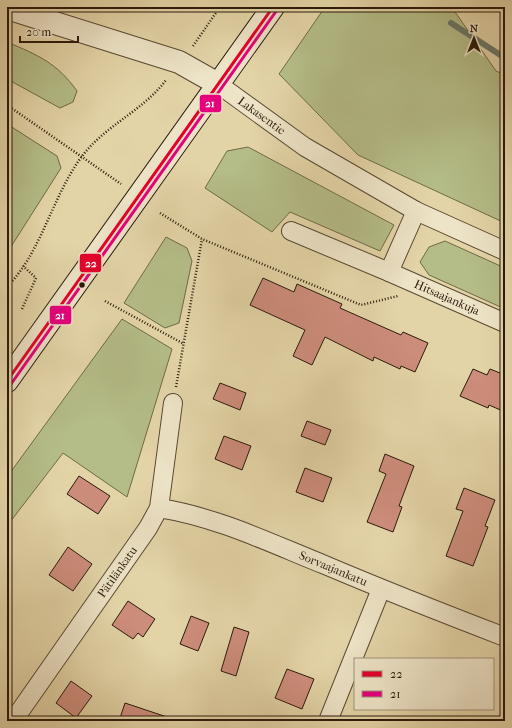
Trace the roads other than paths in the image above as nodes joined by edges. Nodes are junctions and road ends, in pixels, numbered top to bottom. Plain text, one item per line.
1 (273, 7) edge
2 (7, 8) edge
3 (218, 84) junction
4 (416, 211) junction
5 (291, 231) dead end
6 (505, 251) edge
7 (389, 272) junction
8 (505, 324) edge
9 (7, 381) edge
10 (173, 403) road end
11 (159, 508) junction
12 (381, 589) junction
13 (505, 637) edge
14 (13, 721) edge
15 (328, 721) edge

1 - 3 main road
2 - 3 main road, Lakasentie
3 - 4 street, Lakasentie
3 - 9 main road
4 - 6 street, Lakasentie
4 - 7 street
5 - 7 street, Hitsaajankuja
7 - 8 street, Hitsaajankuja
10 - 11 street, Pätilänkatu
11 - 12 street, Sorvaajankatu
11 - 14 street, Pätilänkatu
12 - 13 street, Sorvaajankatu
12 - 15 street

